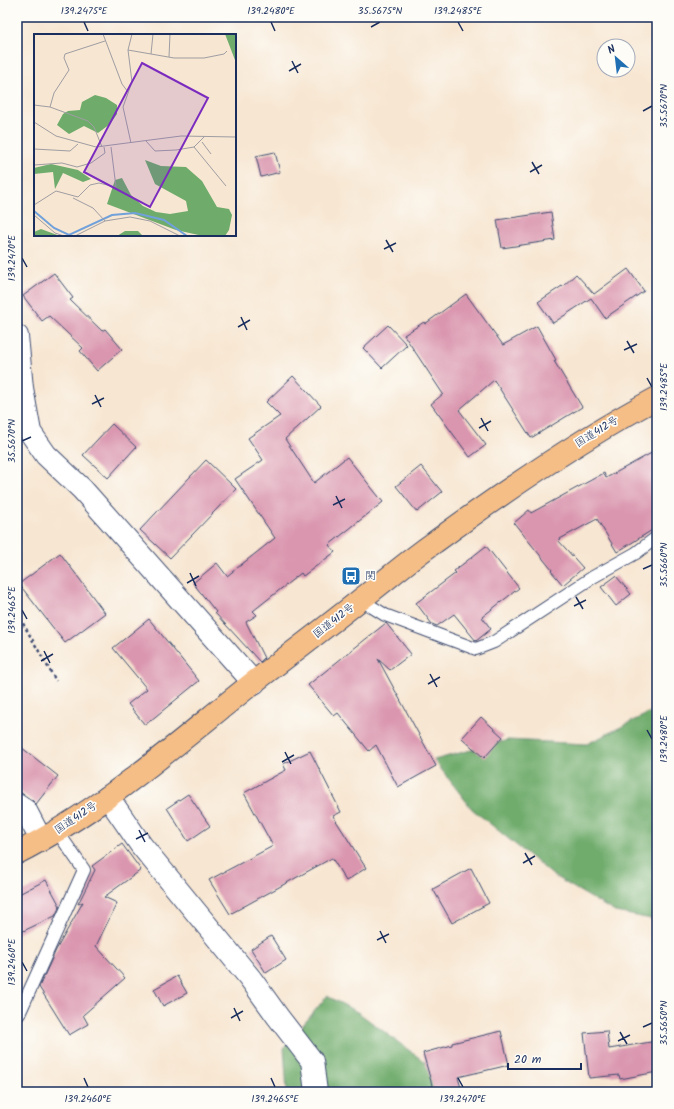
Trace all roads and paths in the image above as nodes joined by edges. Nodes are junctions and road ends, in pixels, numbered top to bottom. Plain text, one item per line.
1 (17, 336) edge
2 (657, 398) edge
3 (657, 537) edge
4 (361, 600) junction
5 (17, 613) edge
6 (56, 681) dead end
7 (254, 682) junction
8 (108, 797) junction
9 (17, 805) edge
10 (49, 836) junction
11 (17, 853) edge
12 (17, 1016) edge
13 (316, 1092) edge

1 - 7 street
2 - 4 highway, 国道412号
3 - 4 lane
4 - 7 highway, 国道412号
5 - 6 path
7 - 8 highway, 国道412号
8 - 10 highway, 国道412号
8 - 13 street
9 - 10 street
10 - 11 highway, 国道412号
10 - 12 lane

